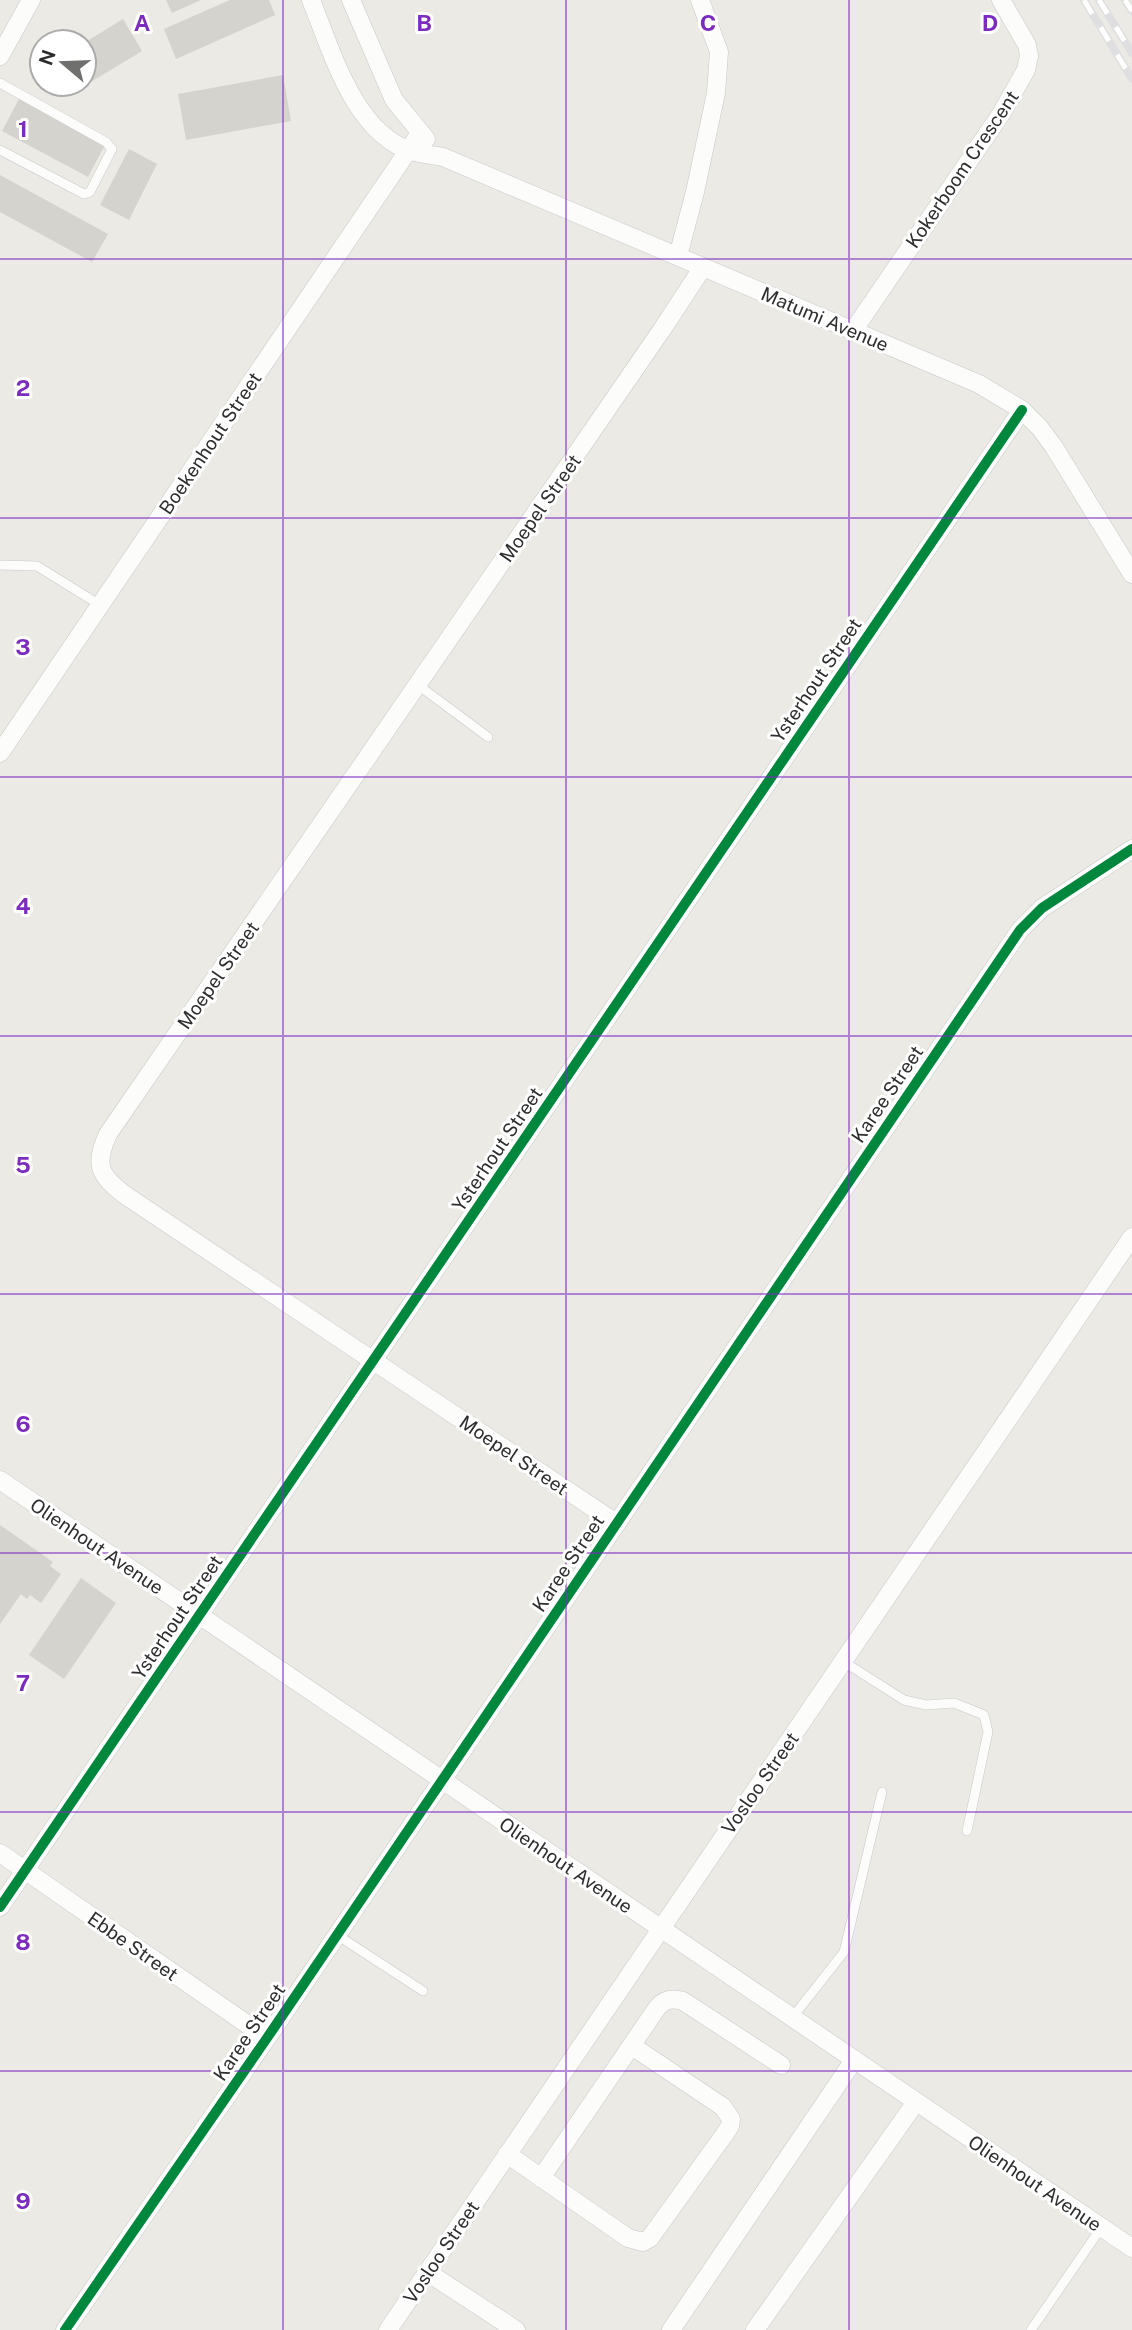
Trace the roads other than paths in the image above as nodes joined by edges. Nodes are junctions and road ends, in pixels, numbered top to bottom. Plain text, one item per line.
1 (31, 0) edge
2 (311, 0) edge
3 (351, 0) edge
4 (699, 0) edge
5 (1001, 0) edge
6 (0, 56) edge
7 (0, 83) edge
8 (419, 133) junction
9 (0, 150) edge
10 (409, 151) junction
11 (443, 157) junction
12 (678, 256) junction
13 (703, 267) junction
14 (853, 331) junction
15 (1022, 410) junction
16 (0, 565) edge
17 (1132, 574) edge
18 (100, 605) junction
19 (418, 685) junction
20 (488, 737) dead end
21 (0, 753) edge
22 (1132, 849) edge
23 (1132, 1237) edge
24 (373, 1361) junction
25 (0, 1480) edge
26 (616, 1523) junction
27 (200, 1616) junction
28 (844, 1662) junction
29 (441, 1780) junction
30 (882, 1792) dead end
31 (967, 1831) dead end
32 (0, 1853) edge
33 (25, 1870) junction
34 (0, 1907) edge
35 (660, 1928) junction
36 (337, 1935) junction
37 (423, 1992) dead end
38 (792, 2018) junction
39 (267, 2038) junction
40 (632, 2046) junction
41 (854, 2060) junction
42 (781, 2065) dead end
43 (916, 2102) junction
44 (507, 2154) junction
45 (541, 2178) junction
46 (1101, 2228) junction
47 (1132, 2249) edge
48 (427, 2272) junction
49 (65, 2330) edge
50 (388, 2330) edge
51 (516, 2330) edge
52 (671, 2330) edge
53 (755, 2330) edge
54 (1031, 2330) edge

1 - 6 street
2 - 10 street, Matumi Avenue
3 - 8 street, Matumi Avenue
4 - 12 street
5 - 14 street, Kokerboom Crescent
7 - 9 lane
8 - 10 street, Boekenhout Street
8 - 11 street, Matumi Avenue
10 - 11 street, Matumi Avenue
10 - 18 street, Boekenhout Street
11 - 12 street, Matumi Avenue
12 - 13 street, Matumi Avenue
13 - 14 street, Matumi Avenue
13 - 19 street, Moepel Street
14 - 15 street, Matumi Avenue
15 - 17 street, Matumi Avenue
15 - 24 street, Ysterhout Street
16 - 18 lane
18 - 21 street, Boekenhout Street
19 - 20 lane
19 - 24 street, Moepel Street
22 - 26 street, Karee Street
23 - 28 street, Vosloo Street
24 - 26 street, Moepel Street
24 - 27 street, Ysterhout Street
25 - 27 street, Olienhout Avenue
26 - 29 street, Karee Street
27 - 29 street, Olienhout Avenue
27 - 33 street, Ysterhout Street
28 - 31 lane
28 - 35 street, Vosloo Street
29 - 35 street, Olienhout Avenue
29 - 36 street, Karee Street
30 - 38 lane
32 - 33 street, Ebbe Street
33 - 34 street, Ysterhout Street
33 - 39 street, Ebbe Street
35 - 38 street, Olienhout Avenue
35 - 44 street, Vosloo Street
36 - 37 lane
36 - 39 street, Karee Street
38 - 41 street, Olienhout Avenue
39 - 49 street, Karee Street
40 - 42 street
40 - 45 street
40 - 45 street
41 - 43 street, Olienhout Avenue
41 - 52 street
43 - 46 street, Olienhout Avenue
43 - 53 street
44 - 45 street
44 - 48 street, Vosloo Street
46 - 47 street, Olienhout Avenue
46 - 54 lane
48 - 50 street, Vosloo Street
48 - 51 street

